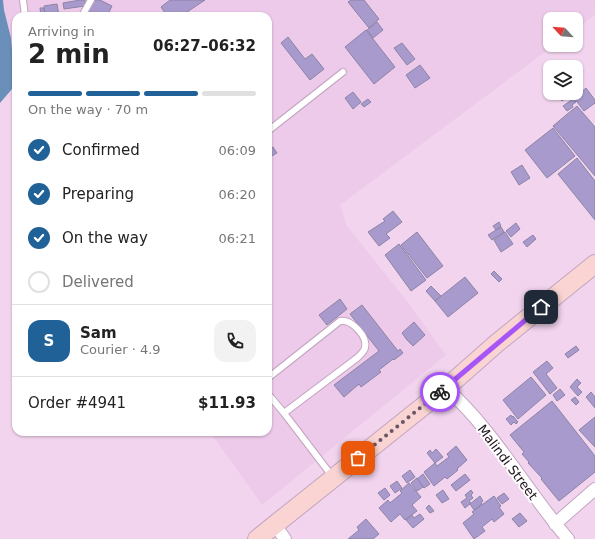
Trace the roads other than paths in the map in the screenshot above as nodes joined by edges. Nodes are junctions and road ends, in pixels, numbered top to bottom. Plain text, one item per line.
1 (23, 0) edge
2 (91, 0) edge
3 (25, 12) edge
4 (84, 12) edge
5 (343, 72) dead end
6 (272, 128) edge
7 (590, 270) edge
8 (272, 375) edge
9 (446, 388) junction
10 (272, 399) edge
11 (284, 413) junction
12 (334, 478) junction
13 (595, 489) edge
14 (555, 524) junction
15 (280, 532) edge
16 (257, 539) edge
17 (568, 539) edge

1 - 3 lane
2 - 4 lane
5 - 6 lane
7 - 9 street
8 - 11 lane
9 - 12 street
9 - 14 street, Malindi Street
10 - 11 lane
11 - 12 lane
12 - 15 street
13 - 14 street
14 - 17 street, Malindi Street
15 - 16 street

